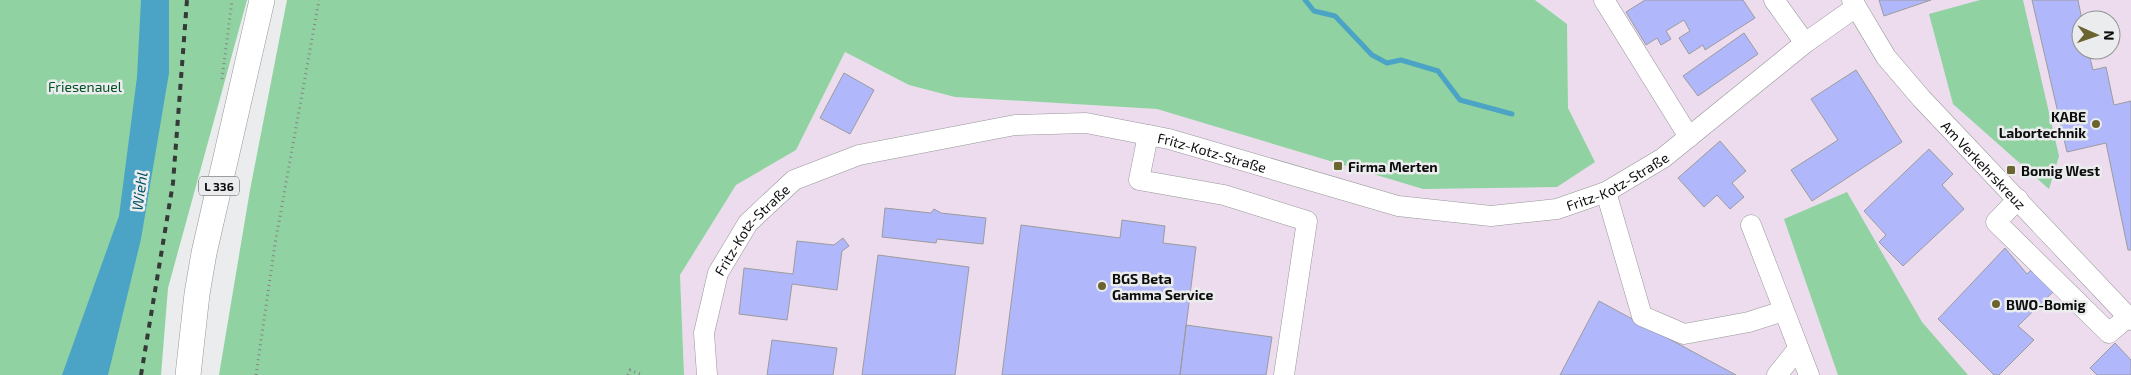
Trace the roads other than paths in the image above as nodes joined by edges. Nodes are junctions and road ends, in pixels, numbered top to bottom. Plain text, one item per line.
1 (262, 0) edge
2 (1604, 0) edge
3 (1774, 0) edge
4 (1854, 4) edge
5 (1805, 44) junction
6 (1148, 135) junction
7 (1689, 137) junction
8 (1606, 192) junction
9 (2018, 199) junction
10 (1751, 224) dead end
11 (1783, 311) junction
12 (2129, 318) edge
13 (1797, 350) junction
14 (188, 375) edge
15 (707, 375) edge
16 (1284, 375) edge
17 (1777, 375) edge
18 (1808, 375) edge

1 - 14 main road, L 336
2 - 7 street
3 - 5 street
4 - 5 street, Fritz-Kotz-Straße
4 - 9 street, Am Verkehrskreuz
5 - 7 street, Fritz-Kotz-Straße
6 - 8 street, Fritz-Kotz-Straße
6 - 15 street, Fritz-Kotz-Straße
6 - 16 street
7 - 8 street, Fritz-Kotz-Straße
8 - 11 street
9 - 12 street, Am Verkehrskreuz
9 - 12 street
10 - 11 street
11 - 13 street
13 - 17 street
13 - 18 street

